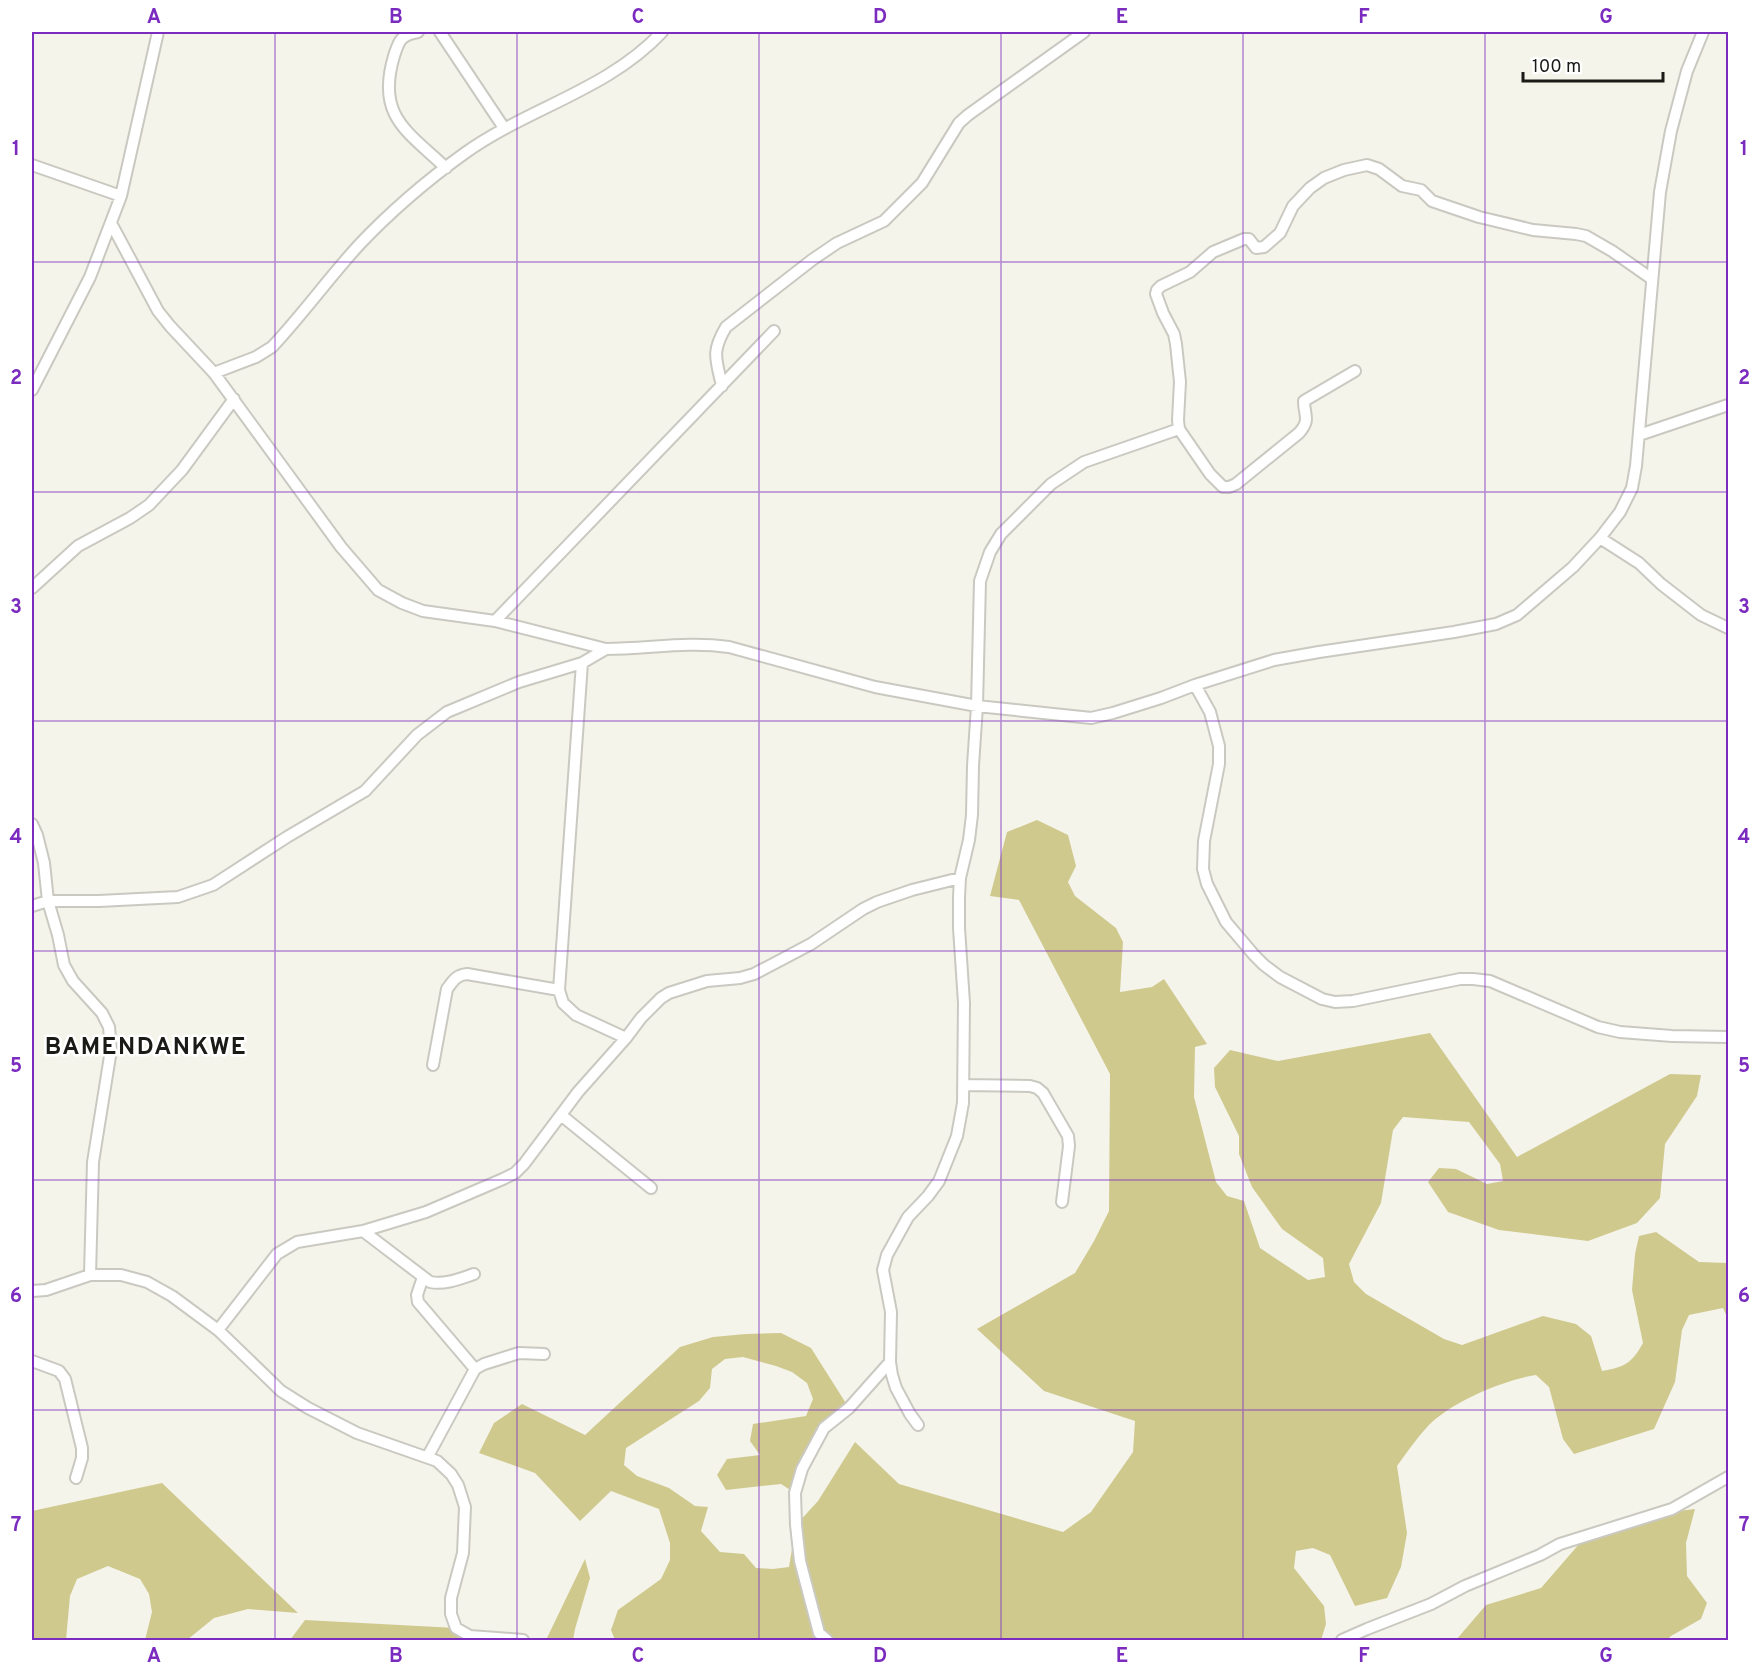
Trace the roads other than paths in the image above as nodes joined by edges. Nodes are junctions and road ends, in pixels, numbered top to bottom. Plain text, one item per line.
1 (158, 32) edge
2 (418, 32) edge
3 (440, 32) edge
4 (662, 32) edge
5 (1084, 32) edge
6 (1703, 32) edge
7 (504, 128) junction
8 (32, 165) edge
9 (446, 168) junction
10 (121, 196) junction
11 (111, 223) junction
12 (1652, 279) junction
13 (774, 332) dead end
14 (1355, 371) dead end
15 (214, 373) junction
16 (722, 386) junction
17 (32, 390) edge
18 (234, 399) junction
19 (1728, 405) edge
20 (1179, 429) junction
21 (1639, 435) junction
22 (1600, 538) junction
23 (32, 588) edge
24 (495, 621) junction
25 (1728, 628) edge
26 (606, 649) junction
27 (582, 663) junction
28 (1195, 685) junction
29 (977, 706) junction
30 (32, 824) edge
31 (960, 878) junction
32 (48, 901) junction
33 (32, 906) edge
34 (559, 990) junction
35 (1728, 1037) edge
36 (626, 1038) junction
37 (433, 1065) dead end
38 (963, 1085) junction
39 (561, 1115) junction
40 (651, 1188) dead end
41 (1062, 1202) dead end
42 (363, 1231) junction
43 (474, 1274) dead end
44 (90, 1275) junction
45 (423, 1276) junction
46 (32, 1292) edge
47 (218, 1330) junction
48 (544, 1353) dead end
49 (32, 1361) edge
50 (890, 1362) junction
51 (475, 1369) junction
52 (918, 1425) dead end
53 (428, 1456) junction
54 (1728, 1477) edge
55 (76, 1478) dead end
56 (524, 1641) edge
57 (827, 1641) edge
58 (1342, 1641) edge

1 - 10 street
2 - 9 street
3 - 7 street
4 - 7 street
5 - 16 street
6 - 12 street
7 - 9 street
8 - 10 street
9 - 15 street
10 - 11 street
11 - 15 street
11 - 17 street
12 - 20 street
12 - 21 street
13 - 16 street
14 - 20 street
15 - 18 street
16 - 24 street
18 - 23 street
18 - 24 street
19 - 21 street
20 - 29 street
21 - 22 street
22 - 25 street
22 - 28 street
24 - 26 street
26 - 27 street
26 - 29 street
27 - 32 street
27 - 34 street
28 - 29 street
28 - 35 street
29 - 31 street
30 - 32 street
31 - 36 street
31 - 38 street
32 - 33 street
32 - 44 street
34 - 36 street
34 - 37 street
36 - 39 street
38 - 41 street
38 - 50 street
39 - 40 street
39 - 42 street
42 - 45 street
42 - 47 street
43 - 45 street
44 - 46 street
44 - 47 street
45 - 51 street
47 - 53 street
48 - 51 street
49 - 55 street
50 - 52 street
50 - 57 street
51 - 53 street
53 - 56 street
54 - 58 street

